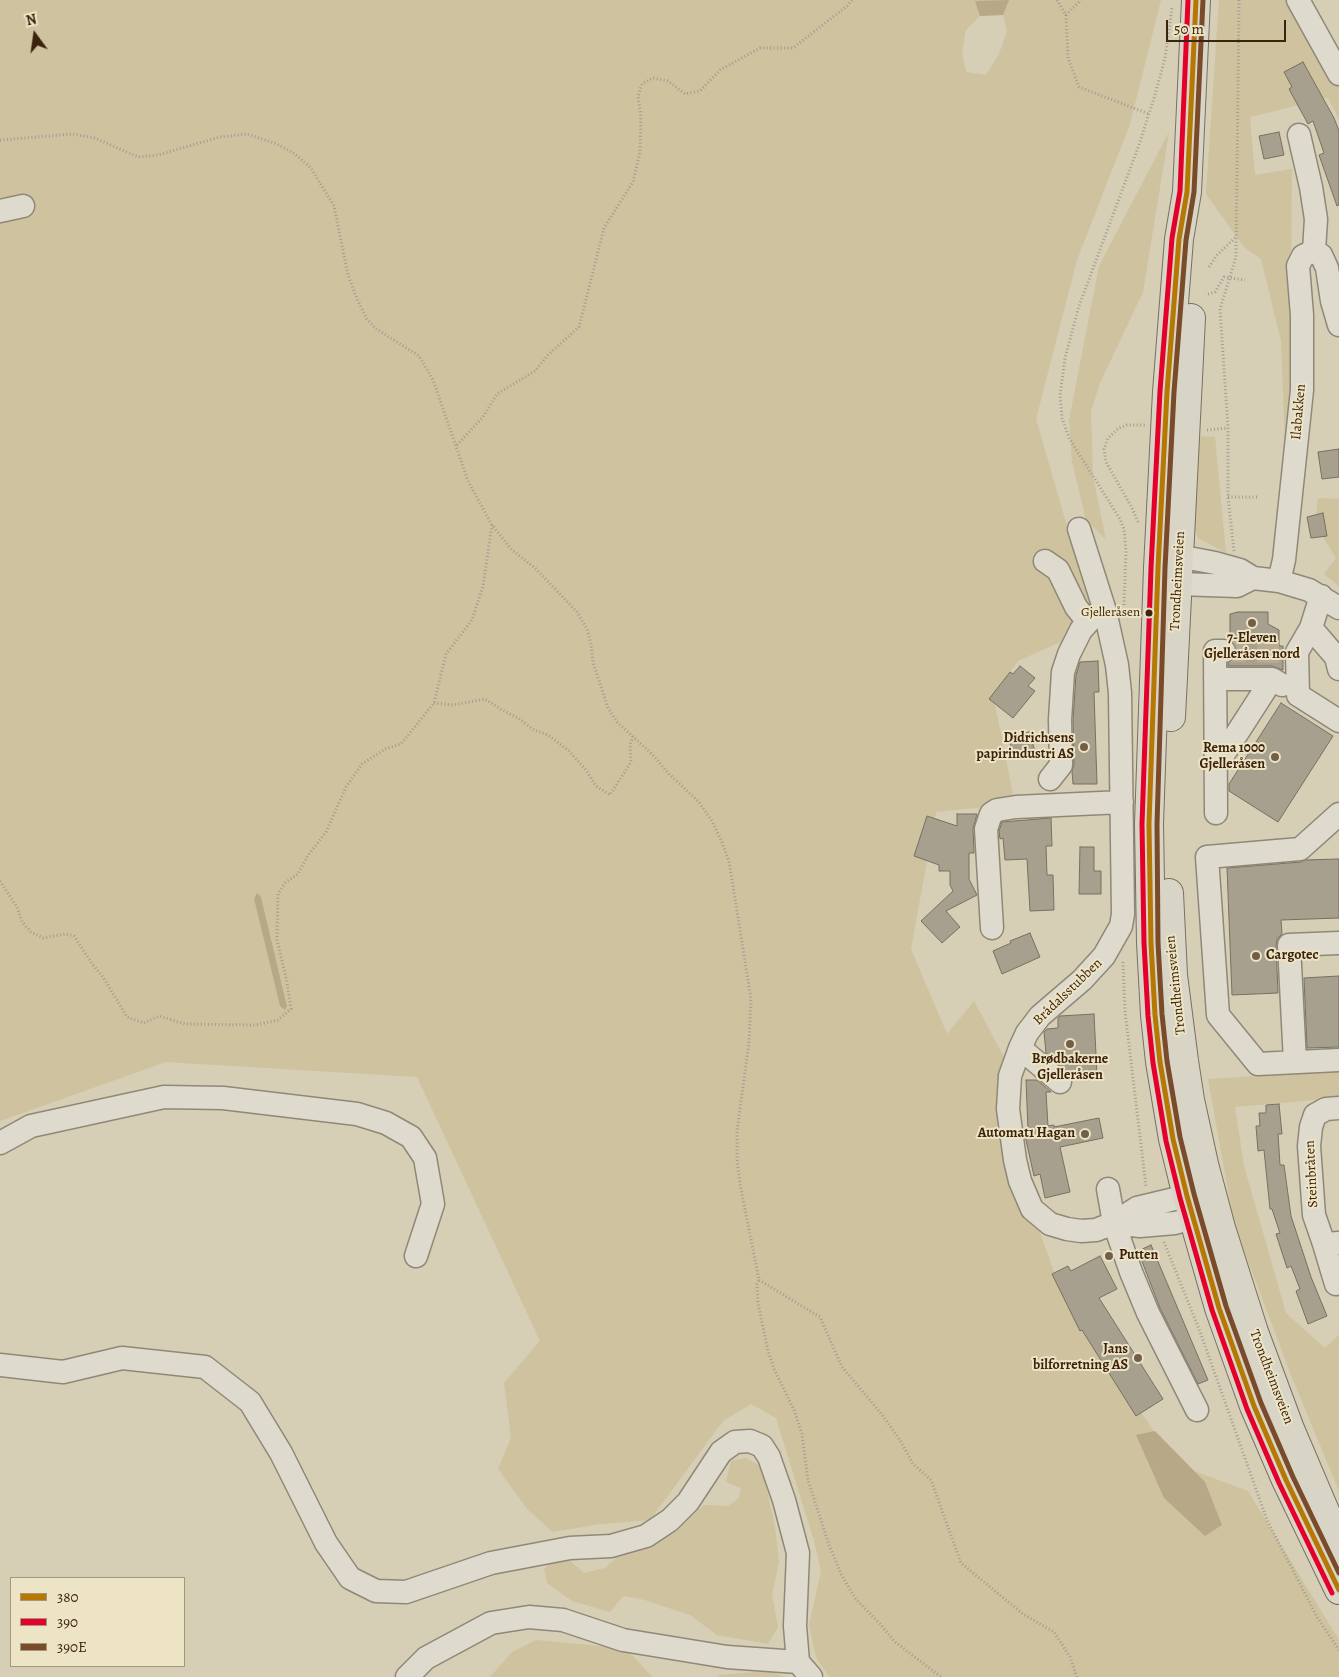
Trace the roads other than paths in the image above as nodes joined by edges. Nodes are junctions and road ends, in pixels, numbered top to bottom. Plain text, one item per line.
1 (1196, 0) edge
2 (1298, 0) edge
3 (1339, 74) edge
4 (1299, 135) dead end
5 (24, 206) dead end
6 (0, 211) edge
7 (1314, 251) junction
8 (1339, 325) edge
9 (1079, 529) dead end
10 (1045, 561) dead end
11 (1171, 571) junction
12 (1279, 581) junction
13 (1330, 602) edge
14 (1106, 613) junction
15 (1312, 628) junction
16 (1224, 651) dead end
17 (1338, 663) edge
18 (1215, 679) junction
19 (1272, 679) junction
20 (1298, 695) junction
21 (1339, 721) edge
22 (1216, 766) junction
23 (1050, 779) dead end
24 (1122, 802) junction
25 (1216, 813) dead end
26 (1339, 814) edge
27 (992, 928) dead end
28 (1339, 943) edge
29 (1020, 1048) junction
30 (1339, 1060) edge
31 (1295, 1062) junction
32 (1060, 1082) dead end
33 (1339, 1108) edge
34 (0, 1143) edge
35 (1108, 1189) dead end
36 (1198, 1206) junction
37 (1114, 1223) junction
38 (1332, 1243) edge
39 (416, 1256) dead end
40 (1336, 1284) dead end
41 (0, 1365) edge
42 (1198, 1410) dead end
43 (1339, 1544) edge
44 (1339, 1590) edge
45 (804, 1669) edge
46 (407, 1677) edge

1 - 11 highway, Trondheimsveien
2 - 3 street
4 - 7 street
5 - 6 street
7 - 8 street
7 - 12 street, Ilabakken
9 - 14 street, Brådalsstubben
10 - 14 street
11 - 12 street
11 - 36 highway, Trondheimsveien
12 - 13 street
13 - 15 street
14 - 23 street
14 - 24 street, Brådalsstubben
15 - 17 street
15 - 20 street
16 - 18 street
18 - 19 street
18 - 22 street
19 - 20 street
19 - 22 street
20 - 21 street
22 - 25 street
24 - 27 street
24 - 29 street, Brådalsstubben
26 - 31 street
28 - 31 street
29 - 32 street
29 - 37 street, Brådalsstubben
30 - 31 street
33 - 38 street, Steinbråten
34 - 39 street
35 - 37 street
36 - 37 street, Brådalsstubben
36 - 43 highway, Trondheimsveien
36 - 44 highway, Trondheimsveien
37 - 42 street
38 - 40 street
41 - 45 street
45 - 46 street

